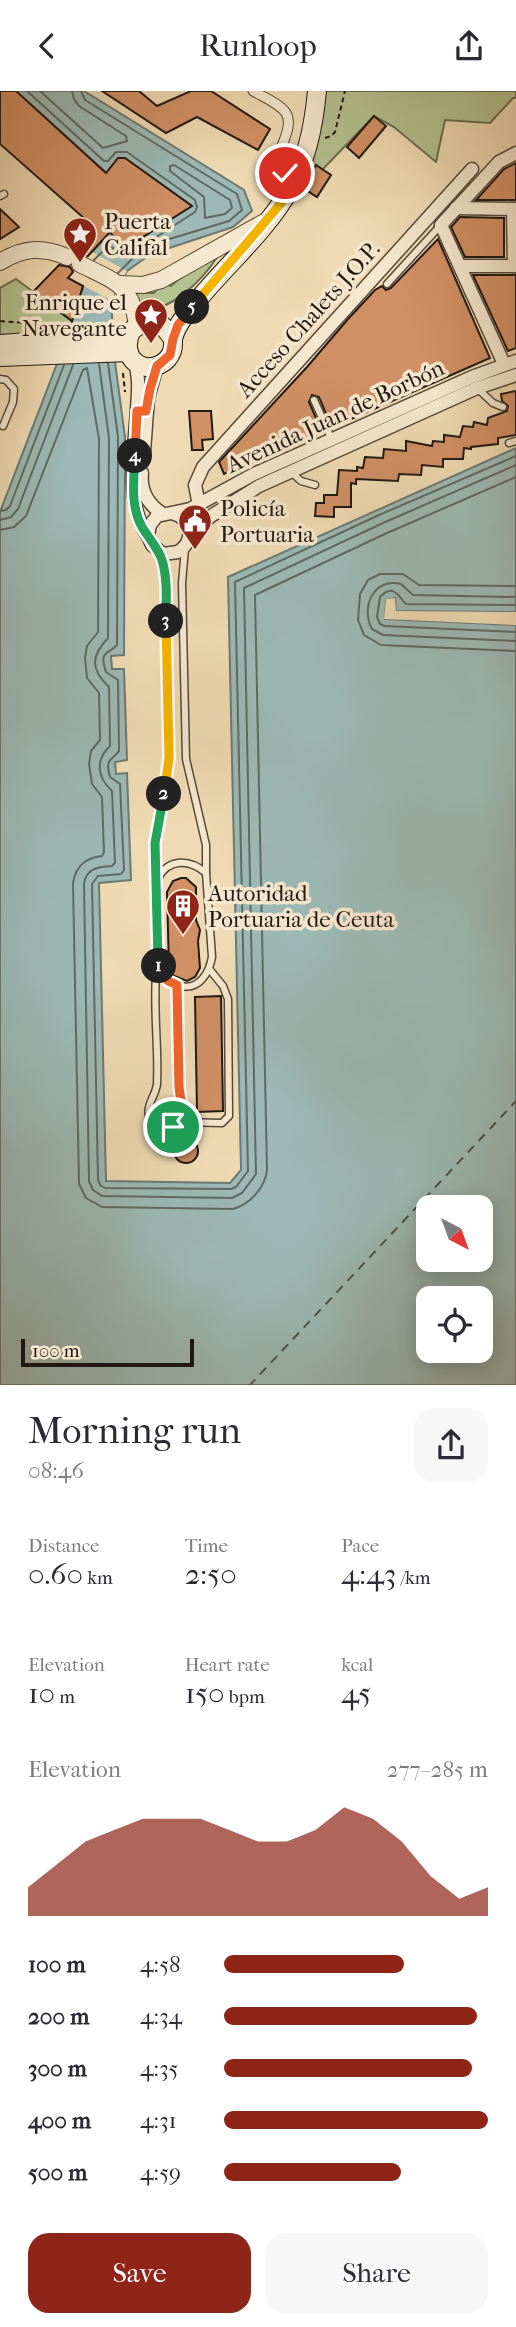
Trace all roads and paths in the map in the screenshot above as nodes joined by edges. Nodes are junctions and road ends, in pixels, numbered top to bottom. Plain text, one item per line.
1 (253, 91) edge
2 (317, 91) edge
3 (345, 91) edge
4 (311, 136) junction
5 (515, 153) edge
6 (472, 169) dead end
7 (285, 197) junction
8 (456, 208) junction
9 (515, 209) edge
10 (268, 221) junction
11 (441, 225) junction
12 (0, 262) edge
13 (460, 266) junction
14 (515, 266) edge
15 (120, 284) junction
16 (387, 284) dead end
17 (0, 321) edge
18 (39, 324) dead end
19 (173, 339) junction
20 (0, 344) edge
21 (52, 348) junction
22 (125, 348) junction
23 (0, 357) edge
24 (510, 363) edge
25 (157, 366) junction
26 (516, 375) edge
27 (0, 379) edge
28 (477, 388) junction
29 (126, 398) dead end
30 (314, 400) dead end
31 (503, 407) dead end
32 (3, 426) dead end
33 (332, 440) junction
34 (291, 472) junction
35 (315, 485) dead end
36 (199, 505) junction
37 (167, 513) junction
38 (148, 536) junction
39 (187, 543) junction
40 (159, 552) junction
41 (206, 873) junction
42 (156, 880) junction
43 (158, 960) junction
44 (210, 970) junction
45 (177, 985) junction
46 (179, 1122) junction

1 - 7 street
2 - 4 main road
3 - 4 path
4 - 7 main road
5 - 8 street
6 - 36 street, Acceso Chalets J.O.P.
7 - 10 main road
8 - 9 street
8 - 11 street
9 - 14 street
10 - 15 street
10 - 19 main road
11 - 13 street
11 - 16 lane
12 - 15 street
13 - 14 street
13 - 24 street
15 - 22 street
17 - 18 path
19 - 22 main road
19 - 25 main road
20 - 21 main road
21 - 22 main road
21 - 23 main road
22 - 25 main road
22 - 29 path
22 - 38 street
24 - 33 street, Avenida Juan de Borbón
25 - 37 street
26 - 28 street, Avenida Juan de Borbón
27 - 32 lane
28 - 31 lane
28 - 34 street, Avenida Juan de Borbón
30 - 33 lane
33 - 36 street, Avenida Juan de Borbón
34 - 35 lane
34 - 39 street, Avenida Juan de Borbón
36 - 37 street, Avenida Juan de Borbón
37 - 38 street
37 - 39 street
38 - 40 street
39 - 40 street
39 - 41 lane
40 - 42 lane
41 - 42 lane
41 - 44 lane
42 - 43 lane
43 - 45 lane
43 - 46 lane
44 - 45 lane
44 - 46 lane
45 - 46 lane

